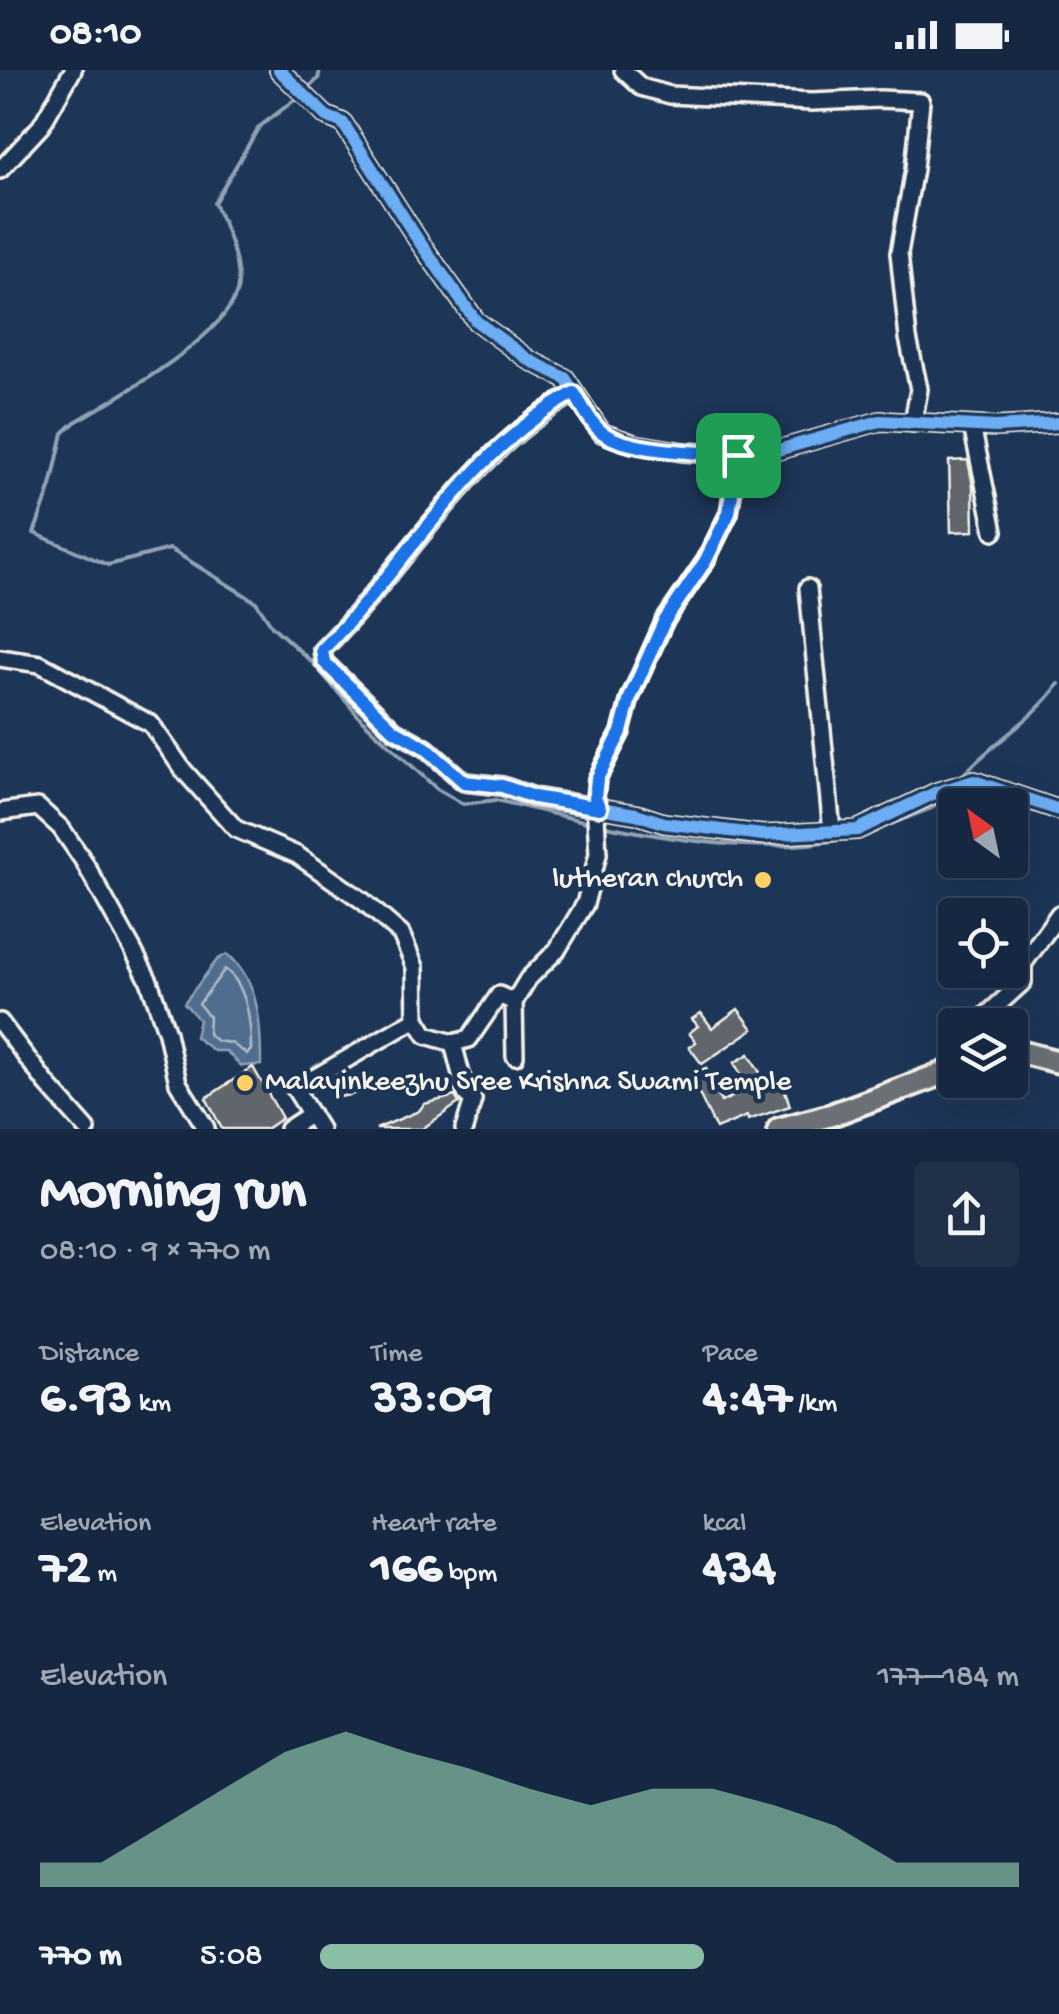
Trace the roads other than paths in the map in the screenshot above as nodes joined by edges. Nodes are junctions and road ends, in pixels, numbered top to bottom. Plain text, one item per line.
1 (73, 70) edge
2 (279, 70) edge
3 (622, 70) edge
4 (0, 170) edge
5 (574, 393) junction
6 (913, 423) junction
7 (1059, 423) edge
8 (972, 426) junction
9 (738, 455) junction
10 (994, 531) dead end
11 (808, 588) dead end
12 (0, 658) edge
13 (596, 805) junction
14 (1059, 810) edge
15 (0, 812) edge
16 (832, 831) junction
17 (1059, 914) edge
18 (514, 1002) junction
19 (994, 1008) edge
20 (416, 1019) junction
21 (0, 1022) edge
22 (453, 1043) junction
23 (1028, 1054) edge
24 (515, 1056) dead end
25 (1059, 1062) edge
26 (938, 1075) edge
27 (311, 1114) junction
28 (88, 1129) edge
29 (206, 1129) edge
30 (288, 1129) edge
31 (320, 1129) edge
32 (464, 1129) edge
33 (779, 1129) edge

1 - 4 street
2 - 5 street
3 - 6 street
5 - 9 street
5 - 13 street
6 - 8 street
6 - 9 street
7 - 8 street
8 - 10 street
9 - 13 street
11 - 16 street
12 - 20 street
13 - 16 street
13 - 18 street
14 - 16 street
15 - 29 street
17 - 19 street
18 - 22 street
18 - 24 street
20 - 22 street
20 - 27 street
21 - 28 street
22 - 32 street
23 - 25 main road
26 - 33 main road
27 - 30 street
27 - 31 street

